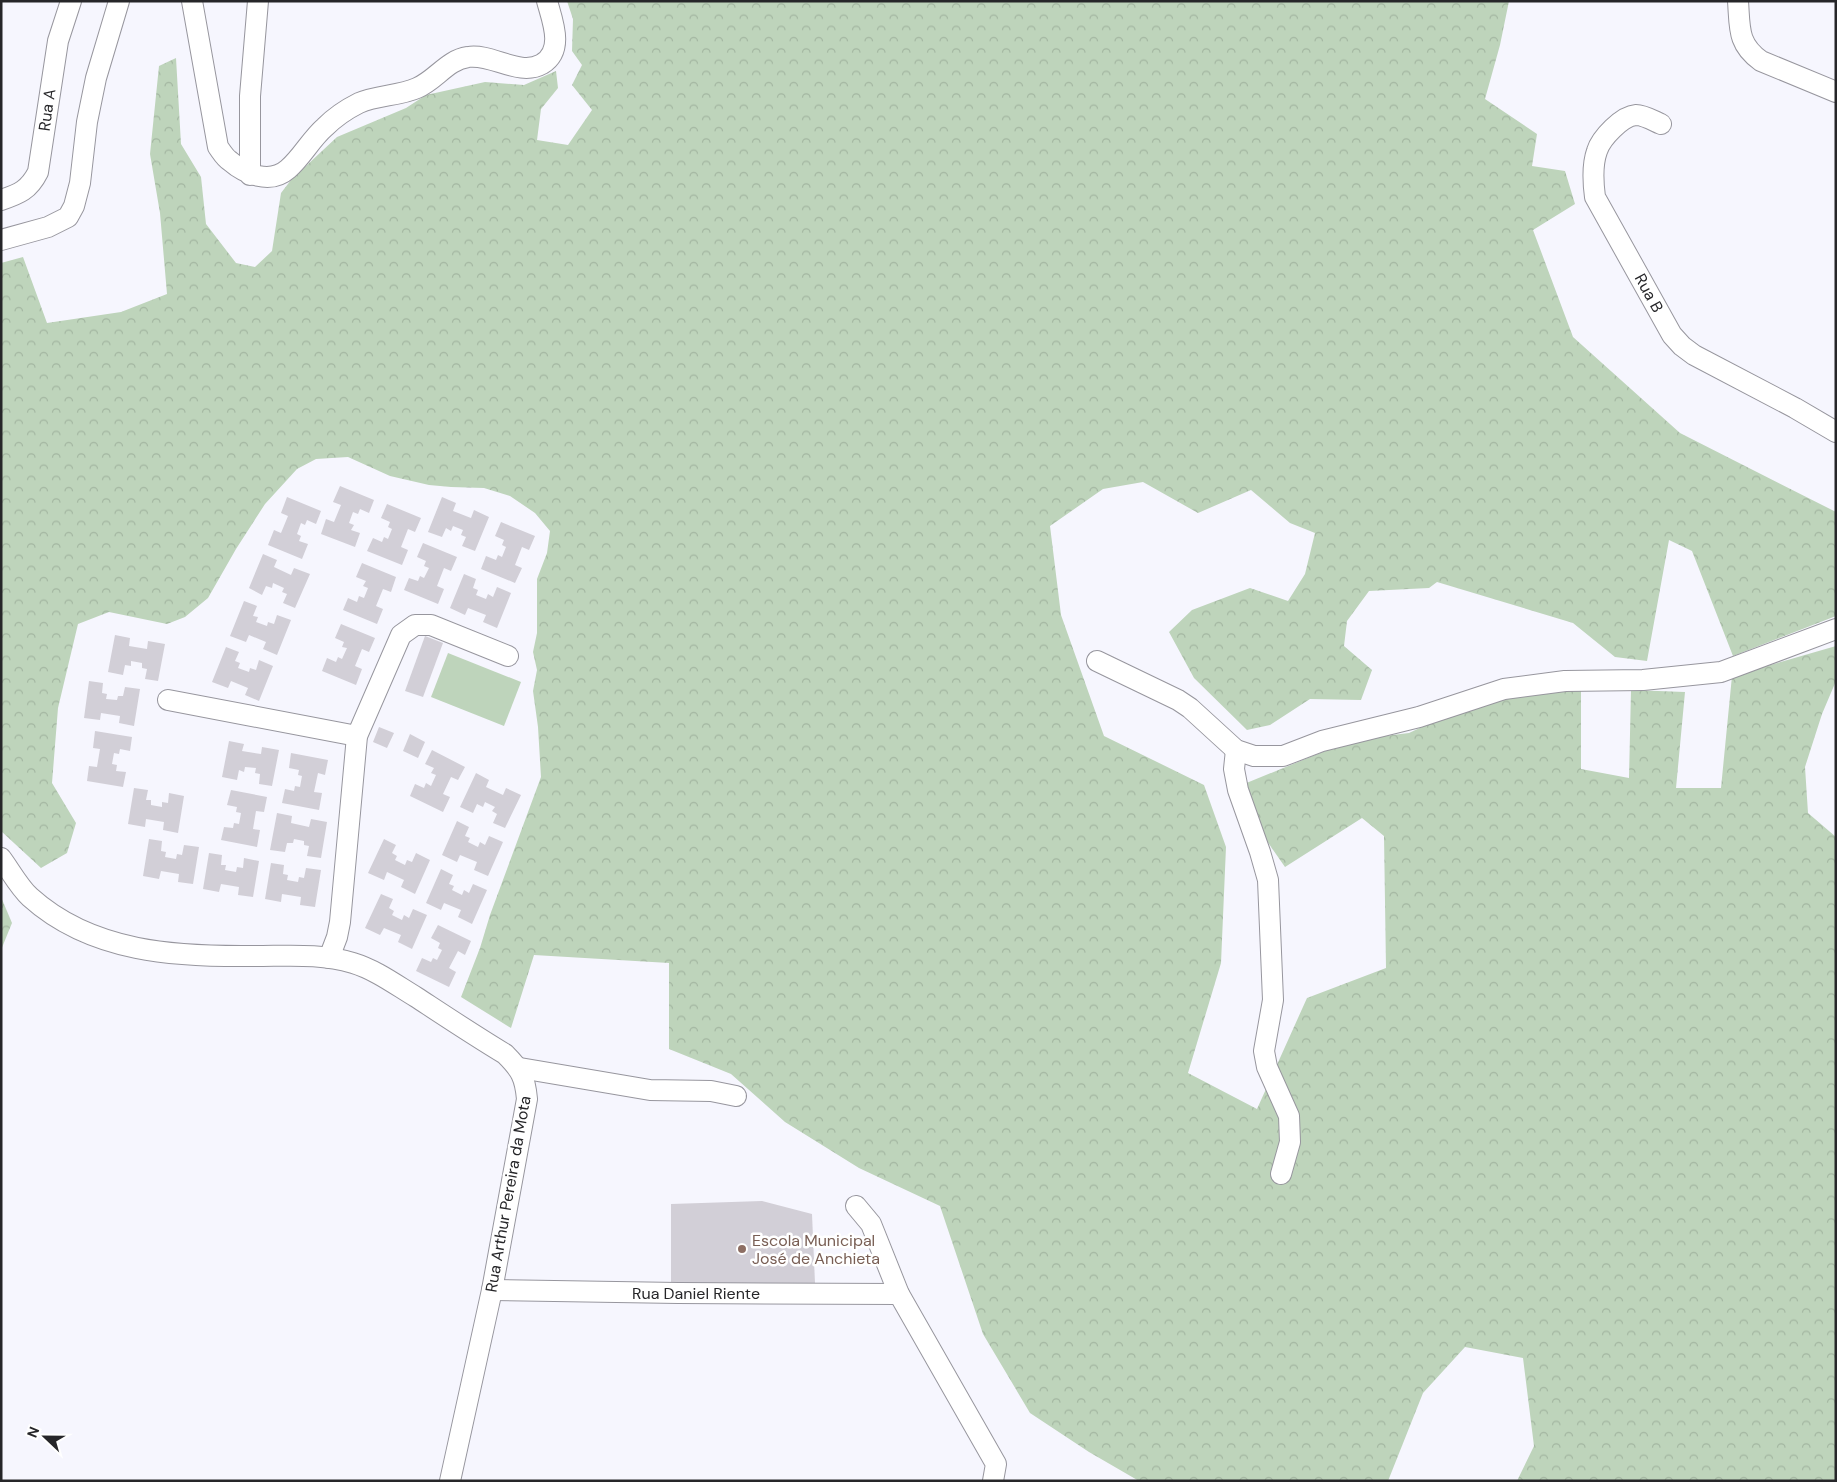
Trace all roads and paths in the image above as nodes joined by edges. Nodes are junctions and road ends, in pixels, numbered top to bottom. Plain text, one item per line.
1 (71, 1) edge
2 (120, 1) edge
3 (192, 1) edge
4 (258, 1) edge
5 (547, 1) edge
6 (1738, 1) edge
7 (1836, 92) edge
8 (1661, 124) dead end
9 (250, 175) junction
10 (1, 200) edge
11 (1, 240) edge
12 (1836, 432) edge
13 (1836, 629) edge
14 (508, 656) dead end
15 (1097, 662) dead end
16 (168, 700) dead end
17 (357, 736) junction
18 (1236, 750) junction
19 (1, 858) edge
20 (329, 958) junction
21 (520, 1068) junction
22 (736, 1096) dead end
23 (1281, 1174) dead end
24 (856, 1206) dead end
25 (492, 1290) junction
26 (899, 1294) junction
27 (450, 1481) edge
28 (993, 1481) edge

1 - 10 street, Rua A
2 - 11 street
3 - 9 street
4 - 9 street
5 - 9 street
6 - 7 street
8 - 12 street, Rua B
13 - 18 street
14 - 17 street
15 - 18 street
16 - 17 street
17 - 20 street
18 - 23 street
19 - 20 street
20 - 21 street
21 - 22 street
21 - 25 street, Rua Arthur Pereira da Mota
24 - 26 street
25 - 26 street, Rua Daniel Riente
25 - 27 street, Rua Arthur Pereira da Mota
26 - 28 street

